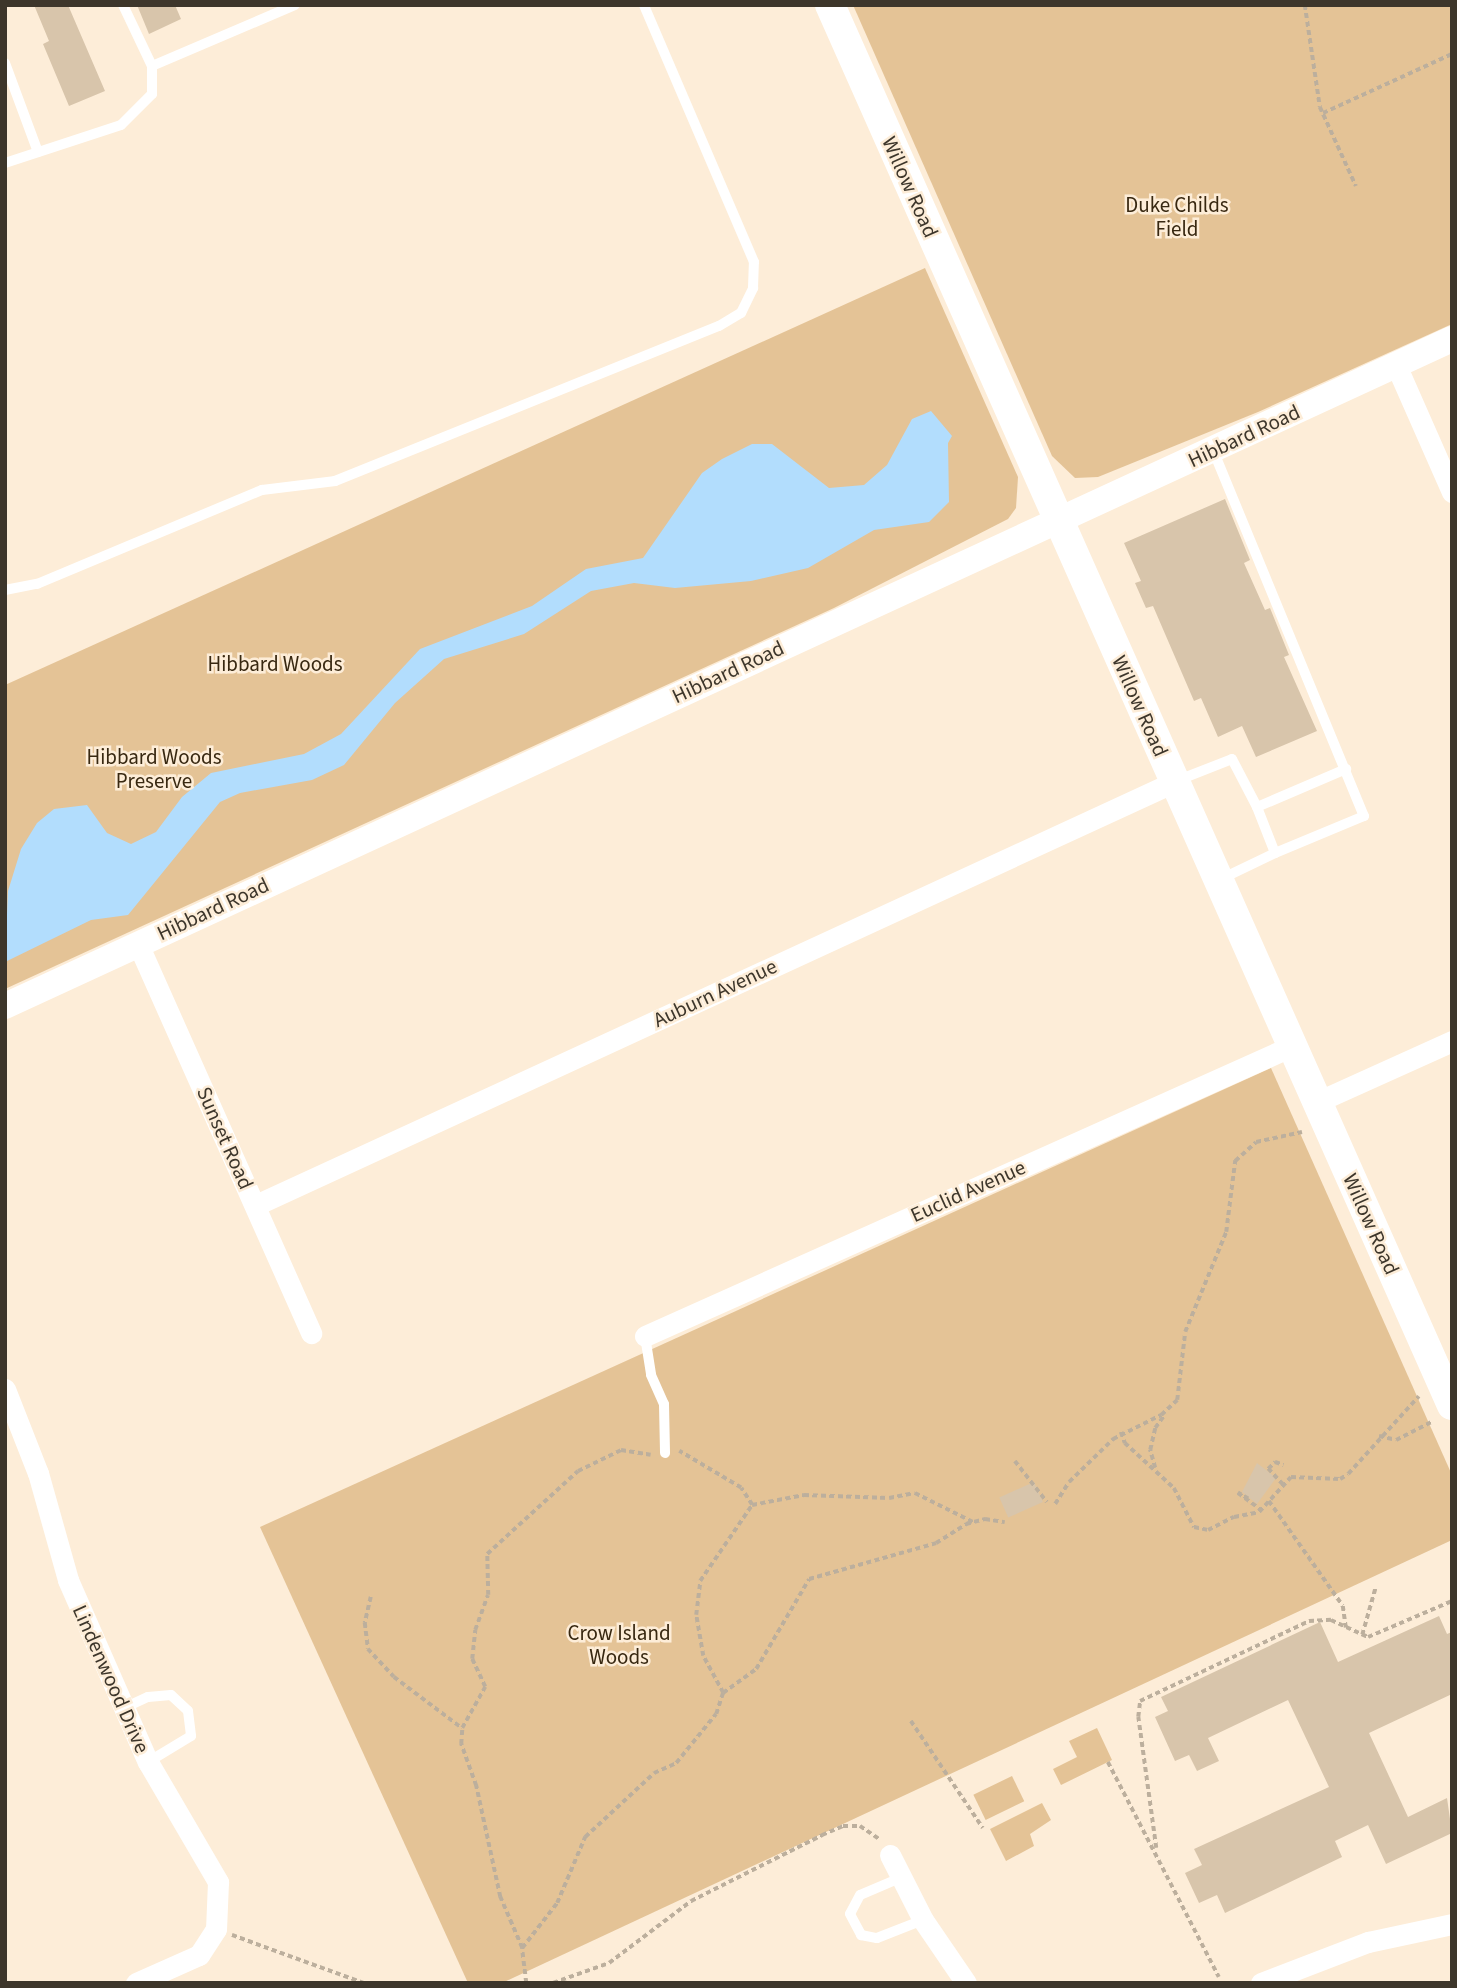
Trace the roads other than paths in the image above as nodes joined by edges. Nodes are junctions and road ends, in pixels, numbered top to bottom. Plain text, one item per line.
1 (123, 5) edge
2 (295, 5) edge
3 (644, 5) edge
4 (830, 5) edge
5 (5, 63) edge
6 (152, 66) junction
7 (38, 152) junction
8 (5, 163) edge
9 (1452, 340) edge
10 (1396, 365) junction
11 (1213, 450) junction
12 (1452, 492) edge
13 (1058, 521) junction
14 (5, 590) edge
15 (1346, 769) junction
16 (1174, 782) junction
17 (1257, 807) junction
18 (1275, 853) junction
19 (1218, 881) junction
20 (138, 944) junction
21 (5, 1006) edge
22 (1452, 1041) edge
23 (1292, 1046) junction
24 (1317, 1102) junction
25 (256, 1205) junction
26 (311, 1333) dead end
27 (645, 1336) joint
28 (5, 1390) edge
29 (1441, 1414) edge
30 (665, 1453) road end
31 (124, 1708) junction
32 (148, 1762) junction
33 (890, 1855) road end
34 (900, 1878) junction
35 (923, 1920) junction
36 (1452, 1924) edge
37 (136, 1983) edge
38 (966, 1983) edge
39 (1261, 1983) edge

1 - 6 lane
2 - 6 lane
3 - 14 lane
4 - 13 main road, Willow Road
5 - 7 lane
6 - 7 lane
7 - 8 lane
9 - 10 street, Hibbard Road
10 - 11 street, Hibbard Road
10 - 12 street
11 - 13 street, Hibbard Road
11 - 15 lane
13 - 16 main road, Willow Road
13 - 20 street, Hibbard Road
15 - 17 lane
15 - 18 lane
16 - 17 lane
16 - 19 main road, Willow Road
16 - 25 street, Auburn Avenue
17 - 18 lane
18 - 19 lane
19 - 23 main road, Willow Road
20 - 21 street, Hibbard Road
20 - 25 street, Sunset Road
22 - 24 street
23 - 24 main road, Willow Road
23 - 27 street, Euclid Avenue
24 - 29 main road, Willow Road
25 - 26 street, Sunset Road
27 - 30 lane
28 - 31 street, Lindenwood Drive
31 - 32 street, Lindenwood Drive
31 - 32 lane
32 - 37 street, Lindenwood Drive
33 - 34 street
34 - 35 street
34 - 35 lane
35 - 38 street
36 - 39 street

